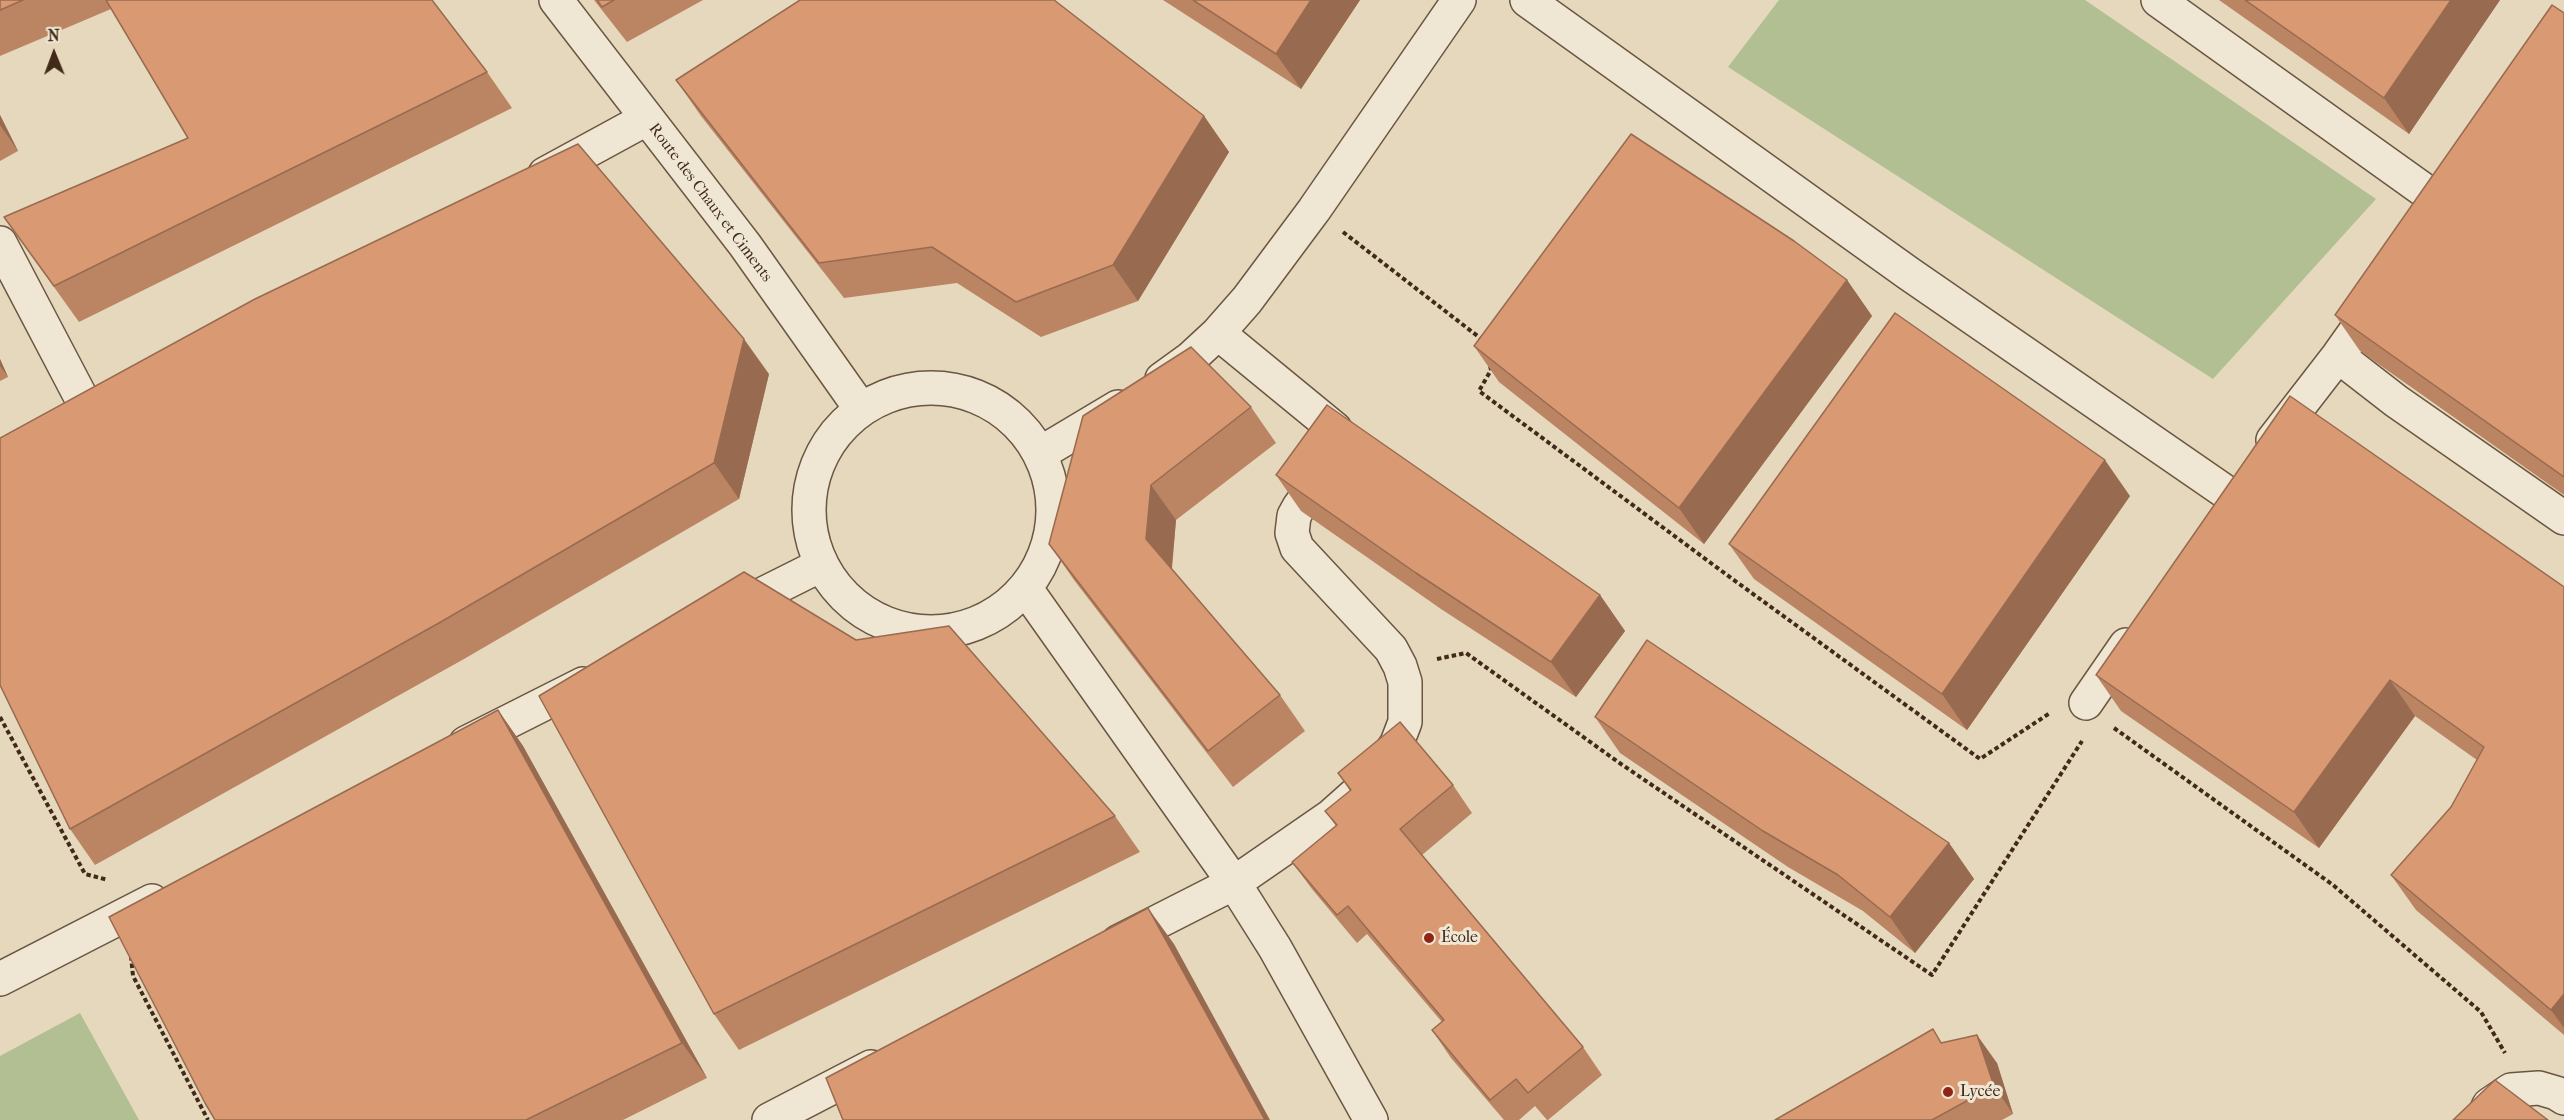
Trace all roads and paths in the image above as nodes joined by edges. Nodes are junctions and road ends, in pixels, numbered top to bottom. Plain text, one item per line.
1 (556, 0) edge
2 (1459, 0) edge
3 (1527, 0) edge
4 (2158, 0) edge
5 (646, 119) junction
6 (2466, 178) edge
7 (518, 188) edge
8 (2445, 206) junction
9 (1314, 210) junction
10 (2426, 232) edge
11 (0, 243) edge
12 (2392, 278) edge
13 (1218, 333) junction
14 (1486, 350) edge
15 (2338, 357) junction
16 (1489, 360) edge
17 (116, 390) edge
18 (861, 409) junction
19 (1041, 453) junction
20 (2230, 495) junction
21 (2564, 518) edge
22 (2211, 524) edge
23 (821, 565) junction
24 (1026, 589) junction
25 (2145, 618) edge
26 (703, 624) edge
27 (1400, 666) junction
28 (606, 673) edge
29 (2093, 708) junction
30 (436, 758) edge
31 (1234, 882) junction
32 (182, 886) edge
33 (1089, 957) edge
34 (0, 979) edge
35 (894, 1055) edge
36 (2525, 1088) junction
37 (2564, 1098) edge
38 (769, 1120) edge
39 (1371, 1120) edge
40 (2482, 1120) edge

1 - 5 street, Route des Chaux et Ciments
2 - 9 street
3 - 20 street
4 - 8 street
5 - 7 street
5 - 18 street, Route des Chaux et Ciments
6 - 8 street
8 - 10 street
9 - 13 street
9 - 14 path
11 - 17 street
12 - 15 street
13 - 19 street
13 - 27 street
15 - 20 street
15 - 21 street
16 - 29 path
18 - 19 street
18 - 23 street
19 - 24 street
20 - 22 street
23 - 24 street
23 - 26 street
24 - 31 street
25 - 29 street
27 - 29 path
27 - 31 street
28 - 30 street
29 - 36 path
31 - 33 street
31 - 39 street
32 - 34 street
35 - 38 street
36 - 37 street
36 - 40 street

